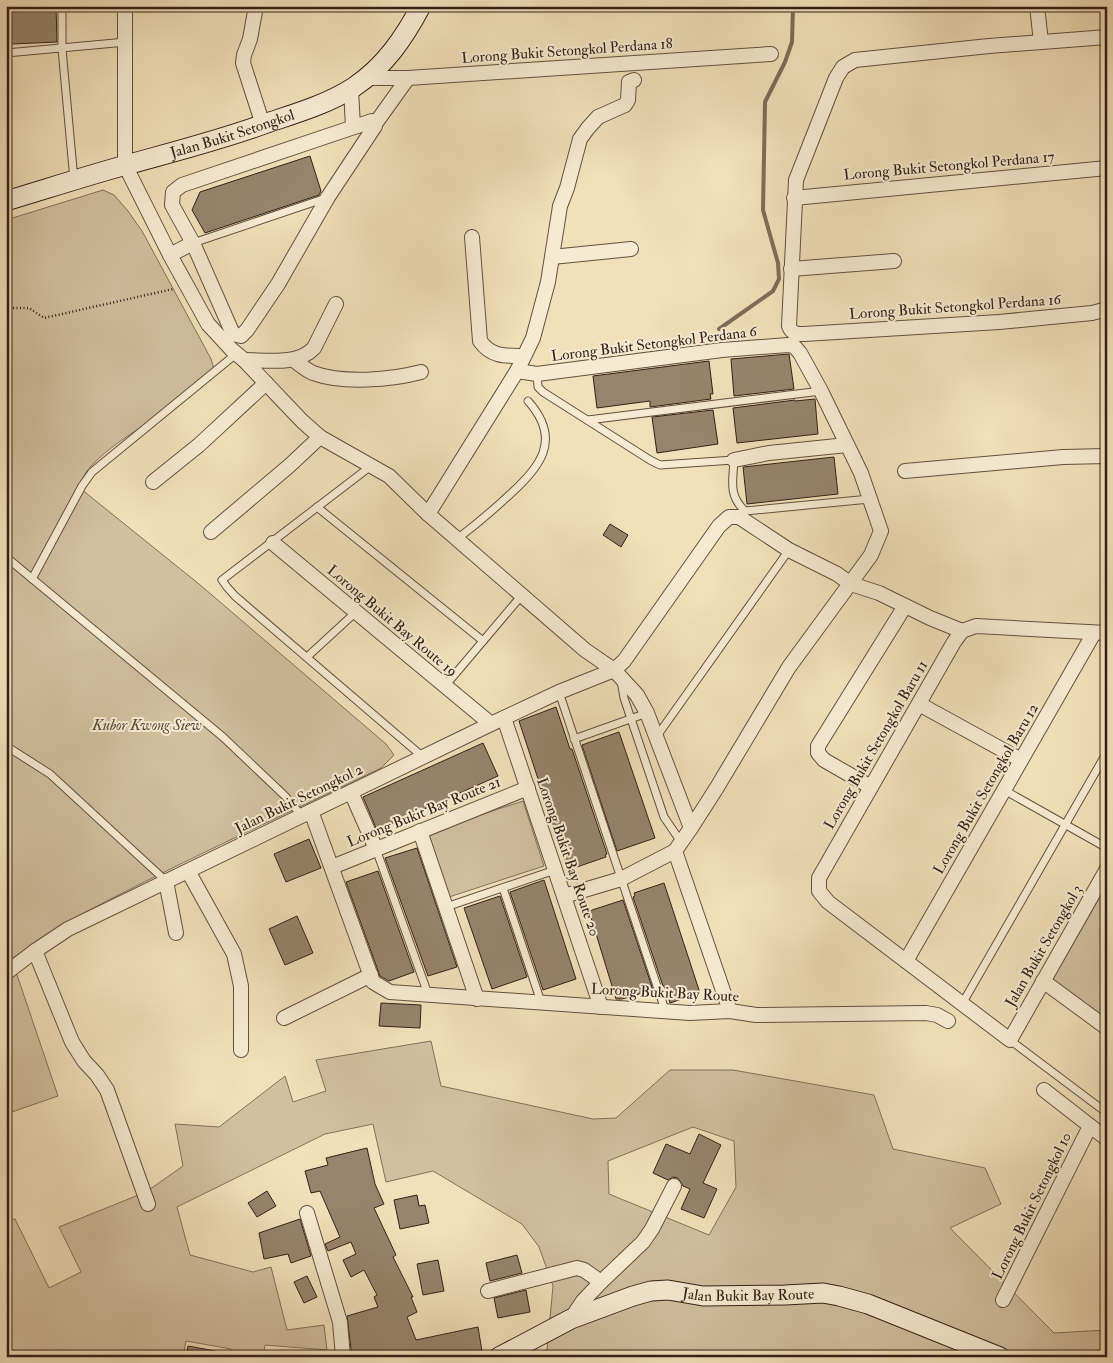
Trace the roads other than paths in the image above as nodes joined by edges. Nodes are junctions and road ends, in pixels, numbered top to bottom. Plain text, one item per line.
1 (62, 6) edge
2 (125, 6) edge
3 (256, 6) edge
4 (421, 6) edge
5 (1038, 6) edge
6 (1107, 37) edge
7 (126, 42) junction
8 (1042, 42) junction
9 (62, 49) junction
10 (6, 53) edge
11 (772, 54) dead end
12 (408, 78) junction
13 (634, 80) dead end
14 (358, 84) junction
15 (375, 124) junction
16 (263, 125) junction
17 (353, 127) junction
18 (125, 165) junction
19 (1107, 168) edge
20 (74, 180) junction
21 (328, 197) junction
22 (794, 198) junction
23 (6, 201) edge
24 (472, 237) dead end
25 (193, 243) junction
26 (631, 249) dead end
27 (170, 255) junction
28 (552, 257) junction
29 (894, 261) dead end
30 (791, 269) junction
31 (336, 304) dead end
32 (1107, 309) edge
33 (524, 356) junction
34 (240, 357) junction
35 (294, 360) junction
36 (517, 371) junction
37 (421, 372) dead end
38 (537, 374) junction
39 (266, 383) junction
40 (821, 391) junction
41 (528, 400) dead end
42 (588, 420) junction
43 (320, 437) junction
44 (847, 445) junction
45 (1107, 456) edge
46 (734, 460) junction
47 (372, 466) junction
48 (906, 471) dead end
49 (152, 482) dead end
50 (870, 499) junction
51 (317, 507) junction
52 (428, 514) junction
53 (211, 532) dead end
54 (457, 539) junction
55 (273, 543) junction
56 (789, 550) junction
57 (6, 557) edge
58 (32, 579) junction
59 (851, 584) junction
60 (522, 595) junction
61 (905, 606) junction
62 (356, 612) junction
63 (962, 631) junction
64 (1100, 633) edge
65 (483, 641) junction
66 (307, 657) junction
67 (618, 674) junction
68 (445, 687) junction
69 (559, 692) junction
70 (919, 704) junction
71 (647, 713) junction
72 (504, 718) junction
73 (630, 718) junction
74 (491, 724) junction
75 (656, 736) junction
76 (574, 739) junction
77 (6, 746) edge
78 (1107, 752) edge
79 (423, 757) junction
80 (1021, 760) junction
81 (871, 787) junction
82 (528, 788) junction
83 (1004, 790) junction
84 (351, 792) junction
85 (306, 813) junction
86 (1065, 824) junction
87 (691, 828) junction
88 (420, 831) junction
89 (678, 846) junction
90 (1107, 848) edge
91 (376, 849) junction
92 (332, 867) junction
93 (1107, 869) edge
94 (188, 870) junction
95 (555, 870) junction
96 (621, 880) junction
97 (166, 881) junction
98 (502, 888) junction
99 (564, 896) junction
100 (446, 907) junction
101 (176, 933) dead end
102 (35, 951) junction
103 (906, 961) junction
104 (6, 973) edge
105 (371, 975) junction
106 (1042, 981) junction
107 (428, 994) junction
108 (477, 999) junction
109 (542, 1003) junction
110 (962, 1004) junction
111 (601, 1006) junction
112 (665, 1010) junction
113 (730, 1011) junction
114 (284, 1018) dead end
115 (948, 1021) dead end
116 (1107, 1028) edge
117 (1010, 1040) junction
118 (241, 1050) dead end
119 (1044, 1090) dead end
120 (1107, 1113) edge
121 (1090, 1126) junction
122 (1107, 1139) edge
123 (674, 1186) dead end
124 (148, 1204) dead end
125 (307, 1213) dead end
126 (601, 1282) junction
127 (488, 1291) dead end
128 (1003, 1300) dead end
129 (571, 1318) junction
130 (343, 1357) edge
131 (499, 1357) edge
132 (1000, 1357) edge

1 - 9 lane
2 - 7 street
3 - 16 street
4 - 14 street, Jalan Bukit Setongkol
5 - 8 street
6 - 8 street
7 - 9 lane
7 - 18 street
8 - 22 street
9 - 10 lane
9 - 20 lane
11 - 12 street, Lorong Bukit Setongkol Perdana 18
12 - 14 street, Lorong Bukit Setongkol Perdana 18
12 - 15 street
13 - 28 street
14 - 16 street, Jalan Bukit Setongkol
14 - 17 street
15 - 17 street
15 - 21 street
16 - 18 street, Jalan Bukit Setongkol
17 - 25 street
18 - 20 street, Jalan Bukit Setongkol
18 - 27 street
19 - 22 street, Lorong Bukit Setongkol Perdana 17
20 - 23 street, Jalan Bukit Setongkol
21 - 25 lane
21 - 25 street
22 - 30 street
24 - 33 street
25 - 27 street
26 - 28 street
27 - 34 street
28 - 33 street
29 - 30 street
30 - 32 street, Lorong Bukit Setongkol Perdana 16
31 - 35 street
33 - 36 street
34 - 35 street
34 - 39 street
34 - 58 lane
35 - 37 street
36 - 38 street, Lorong Bukit Setongkol Perdana 6
36 - 52 street
38 - 40 street, Lorong Bukit Setongkol Perdana 6
38 - 42 lane
39 - 43 street
39 - 49 street
40 - 42 lane
40 - 44 street
41 - 54 lane
42 - 46 lane
43 - 47 street
43 - 53 street
44 - 46 street
44 - 50 street
45 - 48 street
46 - 50 lane
47 - 51 lane
47 - 52 street
50 - 59 street
51 - 55 lane
51 - 65 lane
52 - 54 street
54 - 60 street
55 - 62 street, Lorong Bukit Bay Route 19
55 - 66 lane
56 - 59 street
56 - 67 street
56 - 75 lane
57 - 58 lane
58 - 85 lane
59 - 61 street
59 - 87 street
60 - 65 lane
60 - 67 street
61 - 63 street
61 - 81 street
62 - 66 lane
62 - 68 street, Lorong Bukit Bay Route 19
63 - 64 street
63 - 70 street, Lorong Bukit Setongkol Baru 11
64 - 80 street, Lorong Bukit Setongkol Baru 12
65 - 68 lane
66 - 79 lane
67 - 69 street, Jalan Bukit Setongkol 2
67 - 71 street
67 - 73 lane
68 - 74 street, Lorong Bukit Bay Route 19
69 - 72 street, Jalan Bukit Setongkol 2
69 - 76 lane
70 - 80 street
70 - 81 street, Lorong Bukit Setongkol Baru 11
71 - 73 lane
71 - 75 street
72 - 74 street, Jalan Bukit Setongkol 2
72 - 82 street, Lorong Bukit Bay Route 20
73 - 76 lane
73 - 89 lane
74 - 79 street, Jalan Bukit Setongkol 2
75 - 87 street
76 - 96 lane
77 - 97 lane
78 - 86 lane
79 - 84 street, Jalan Bukit Setongkol 2
80 - 83 street, Lorong Bukit Setongkol Baru 12
81 - 103 street, Lorong Bukit Setongkol Baru 11
82 - 88 street, Lorong Bukit Bay Route 21
82 - 95 street, Lorong Bukit Bay Route 20
83 - 86 lane
83 - 103 street, Lorong Bukit Setongkol Baru 12
84 - 85 street, Jalan Bukit Setongkol 2
84 - 91 street
85 - 92 street
85 - 94 street, Jalan Bukit Setongkol 2
86 - 90 lane
86 - 110 lane
87 - 89 street
88 - 91 street, Lorong Bukit Bay Route 21
88 - 100 street
89 - 96 street
89 - 113 street
91 - 92 street, Lorong Bukit Bay Route 21
91 - 107 lane
92 - 105 street
93 - 106 street, Jalan Bukit Setongkol 3
94 - 97 street, Jalan Bukit Setongkol 2
94 - 118 street
95 - 98 lane
95 - 99 street, Lorong Bukit Bay Route 20
96 - 99 street
96 - 112 lane
97 - 101 street
97 - 102 street, Jalan Bukit Setongkol 2
98 - 100 lane
98 - 109 lane
99 - 111 street, Lorong Bukit Bay Route 20
100 - 108 street
102 - 104 street, Jalan Bukit Setongkol 2
102 - 124 street
103 - 110 street
105 - 107 street, Lorong Bukit Bay Route
105 - 114 street
106 - 116 street
106 - 117 street, Jalan Bukit Setongkol 3
107 - 108 street, Lorong Bukit Bay Route
108 - 109 street, Lorong Bukit Bay Route
109 - 111 street, Lorong Bukit Bay Route
110 - 117 street
111 - 112 street, Lorong Bukit Bay Route
112 - 113 street, Lorong Bukit Bay Route
113 - 115 street, Lorong Bukit Bay Route
117 - 120 lane
119 - 121 street
121 - 122 street
121 - 128 street, Lorong Bukit Setongkol 10
123 - 126 street
125 - 130 street
126 - 127 street
126 - 129 street
129 - 131 street, Jalan Bukit Bay Route
129 - 132 street, Jalan Bukit Bay Route

